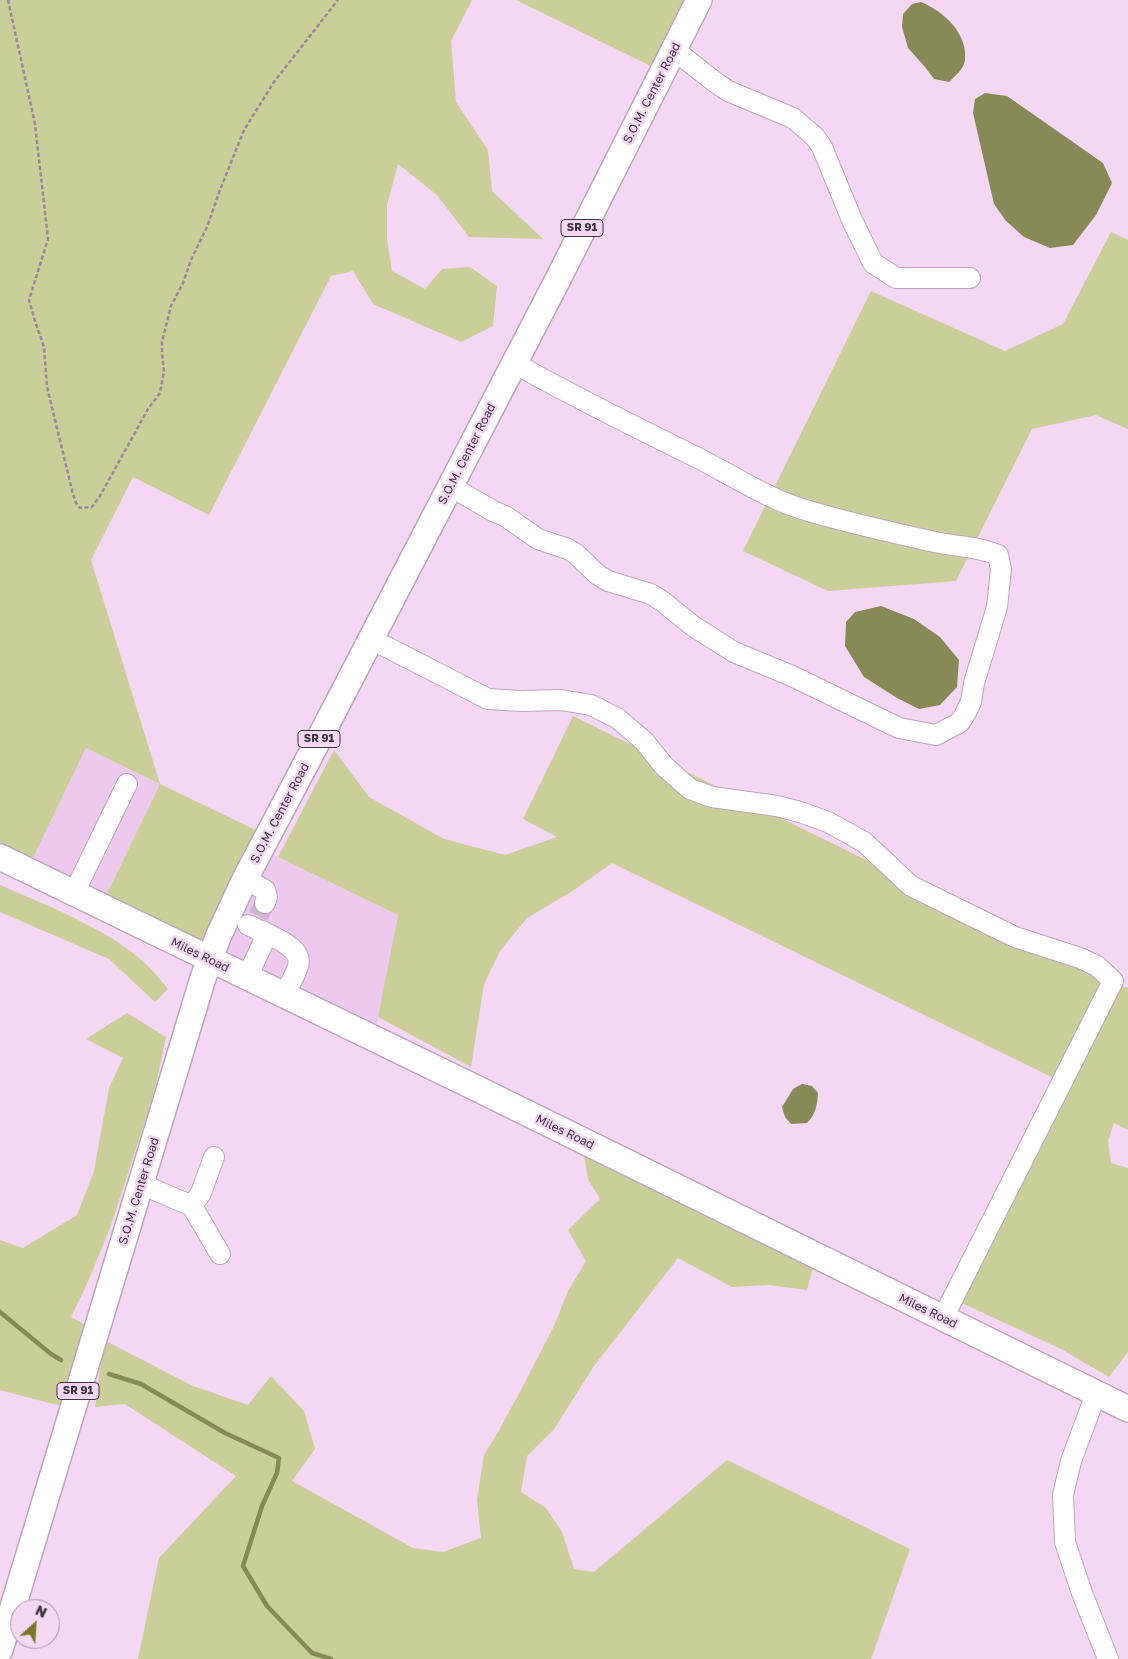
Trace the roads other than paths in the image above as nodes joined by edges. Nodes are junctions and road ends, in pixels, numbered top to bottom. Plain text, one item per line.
1 (699, 0) edge
2 (674, 50) junction
3 (970, 278) dead end
4 (514, 363) junction
5 (450, 486) junction
6 (371, 639) junction
7 (128, 784) dead end
8 (0, 857) edge
9 (245, 880) junction
10 (74, 894) junction
11 (252, 918) junction
12 (209, 959) junction
13 (247, 977) junction
14 (284, 995) junction
15 (214, 1157) dead end
16 (141, 1184) junction
17 (192, 1206) junction
18 (220, 1254) dead end
19 (943, 1318) junction
20 (1096, 1394) junction
21 (1128, 1409) edge
22 (0, 1650) edge
23 (1108, 1659) edge

1 - 2 main road, S.O.M. Center Road / SR 91
2 - 3 street
2 - 4 main road, S.O.M. Center Road / SR 91
4 - 5 main road, S.O.M. Center Road / SR 91
4 - 5 street
5 - 6 main road, S.O.M. Center Road / SR 91
6 - 9 main road, S.O.M. Center Road / SR 91
6 - 19 street
7 - 10 street
8 - 10 main road, Miles Road
9 - 11 main road, S.O.M. Center Road / SR 91
9 - 11 street
10 - 12 main road, Miles Road
11 - 12 main road, S.O.M. Center Road / SR 91
11 - 13 street
11 - 14 street
12 - 13 main road, Miles Road
12 - 16 main road, S.O.M. Center Road / SR 91
13 - 14 main road, Miles Road
14 - 19 main road, Miles Road
15 - 17 street
16 - 17 street
16 - 22 main road, S.O.M. Center Road / SR 91
17 - 18 street
19 - 20 main road, Miles Road
20 - 21 main road, Miles Road
20 - 23 street

